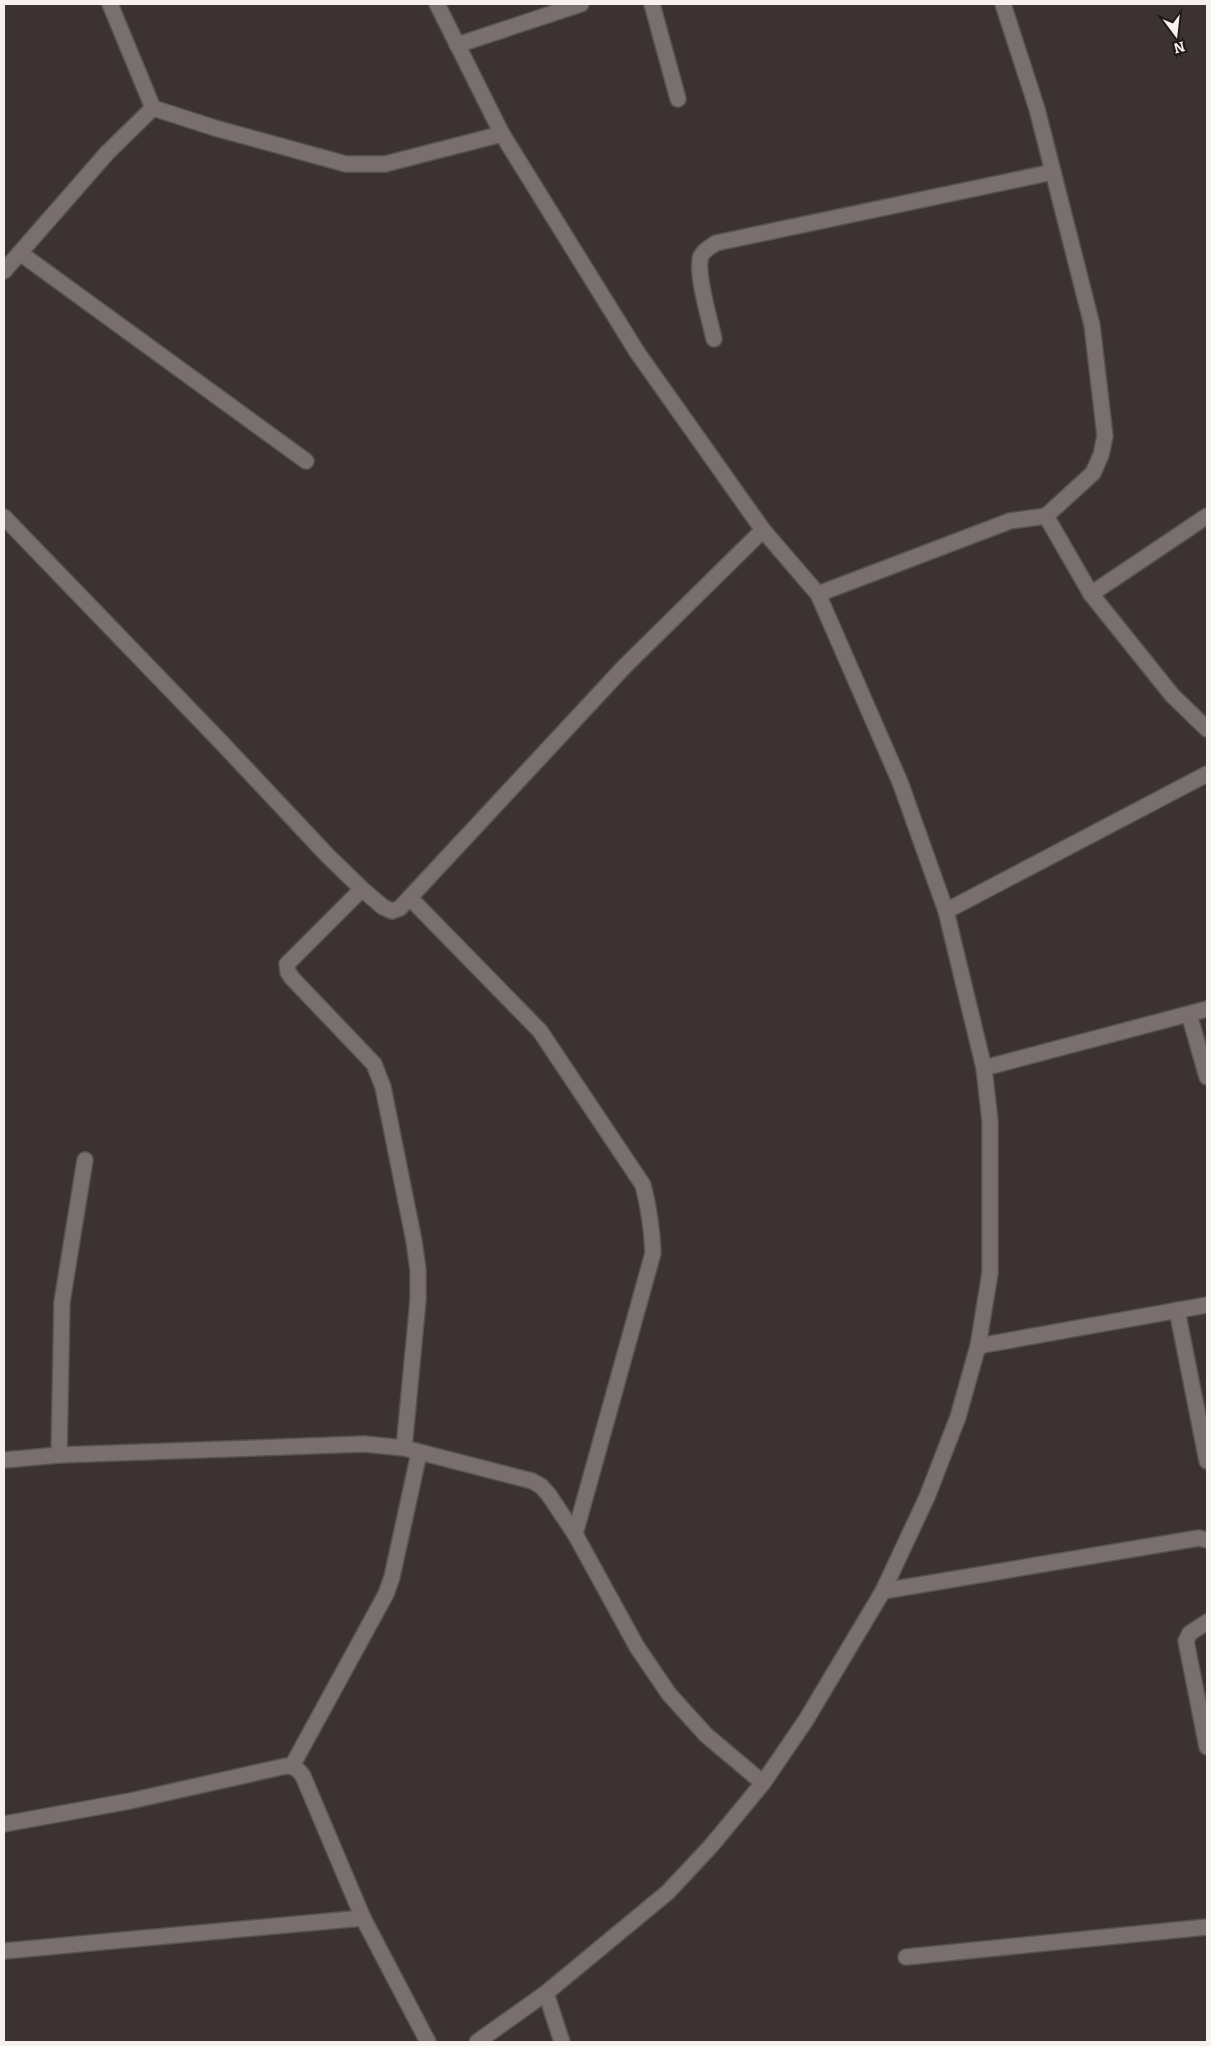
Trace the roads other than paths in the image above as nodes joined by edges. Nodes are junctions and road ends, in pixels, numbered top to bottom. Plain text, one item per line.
1 (110, 4) edge
2 (437, 4) edge
3 (581, 4) edge
4 (652, 4) edge
5 (1003, 4) edge
6 (457, 45) junction
7 (678, 99) dead end
8 (153, 108) junction
9 (502, 134) junction
10 (1053, 172) junction
11 (20, 254) junction
12 (4, 271) edge
13 (714, 339) dead end
14 (306, 461) dead end
15 (1046, 516) junction
16 (1207, 516) edge
17 (4, 517) edge
18 (763, 530) junction
19 (818, 594) junction
20 (1091, 594) junction
21 (1207, 729) edge
22 (1207, 774) edge
23 (362, 889) junction
24 (410, 898) junction
25 (946, 911) junction
26 (1207, 1009) edge
27 (1189, 1014) junction
28 (984, 1068) junction
29 (1207, 1077) edge
30 (85, 1160) dead end
31 (1207, 1305) edge
32 (1177, 1310) junction
33 (978, 1346) junction
34 (404, 1448) junction
35 (419, 1453) junction
36 (59, 1455) junction
37 (4, 1460) edge
38 (1207, 1461) edge
39 (576, 1534) junction
40 (1207, 1540) edge
41 (882, 1591) junction
42 (1207, 1622) edge
43 (1207, 1747) edge
44 (292, 1766) junction
45 (764, 1783) junction
46 (4, 1824) edge
47 (362, 1918) junction
48 (1207, 1927) edge
49 (4, 1952) edge
50 (906, 1957) dead end
51 (546, 1992) junction
52 (428, 2042) edge
53 (477, 2042) edge
54 (562, 2042) edge

1 - 8 street
2 - 6 street
3 - 6 street
4 - 7 street
5 - 10 street
6 - 9 street
8 - 9 street
8 - 11 street
9 - 18 street
10 - 13 street
10 - 15 street
11 - 12 street
11 - 14 street
15 - 19 street
15 - 20 street
16 - 20 street
17 - 23 street
18 - 19 street
18 - 24 street
19 - 25 street
20 - 21 street
22 - 25 street
23 - 24 street
23 - 34 street
24 - 39 street
25 - 28 street
26 - 27 street
27 - 28 street
27 - 29 street
28 - 33 street
30 - 36 street
31 - 32 street
32 - 33 street
32 - 38 street
33 - 41 street
34 - 35 street
34 - 36 street
35 - 39 street
35 - 44 street
36 - 37 street
39 - 45 street
40 - 41 street
41 - 45 street
42 - 43 street
44 - 46 street
44 - 47 street
45 - 51 street
47 - 49 street
47 - 52 street
48 - 50 street
51 - 53 street
51 - 54 street

